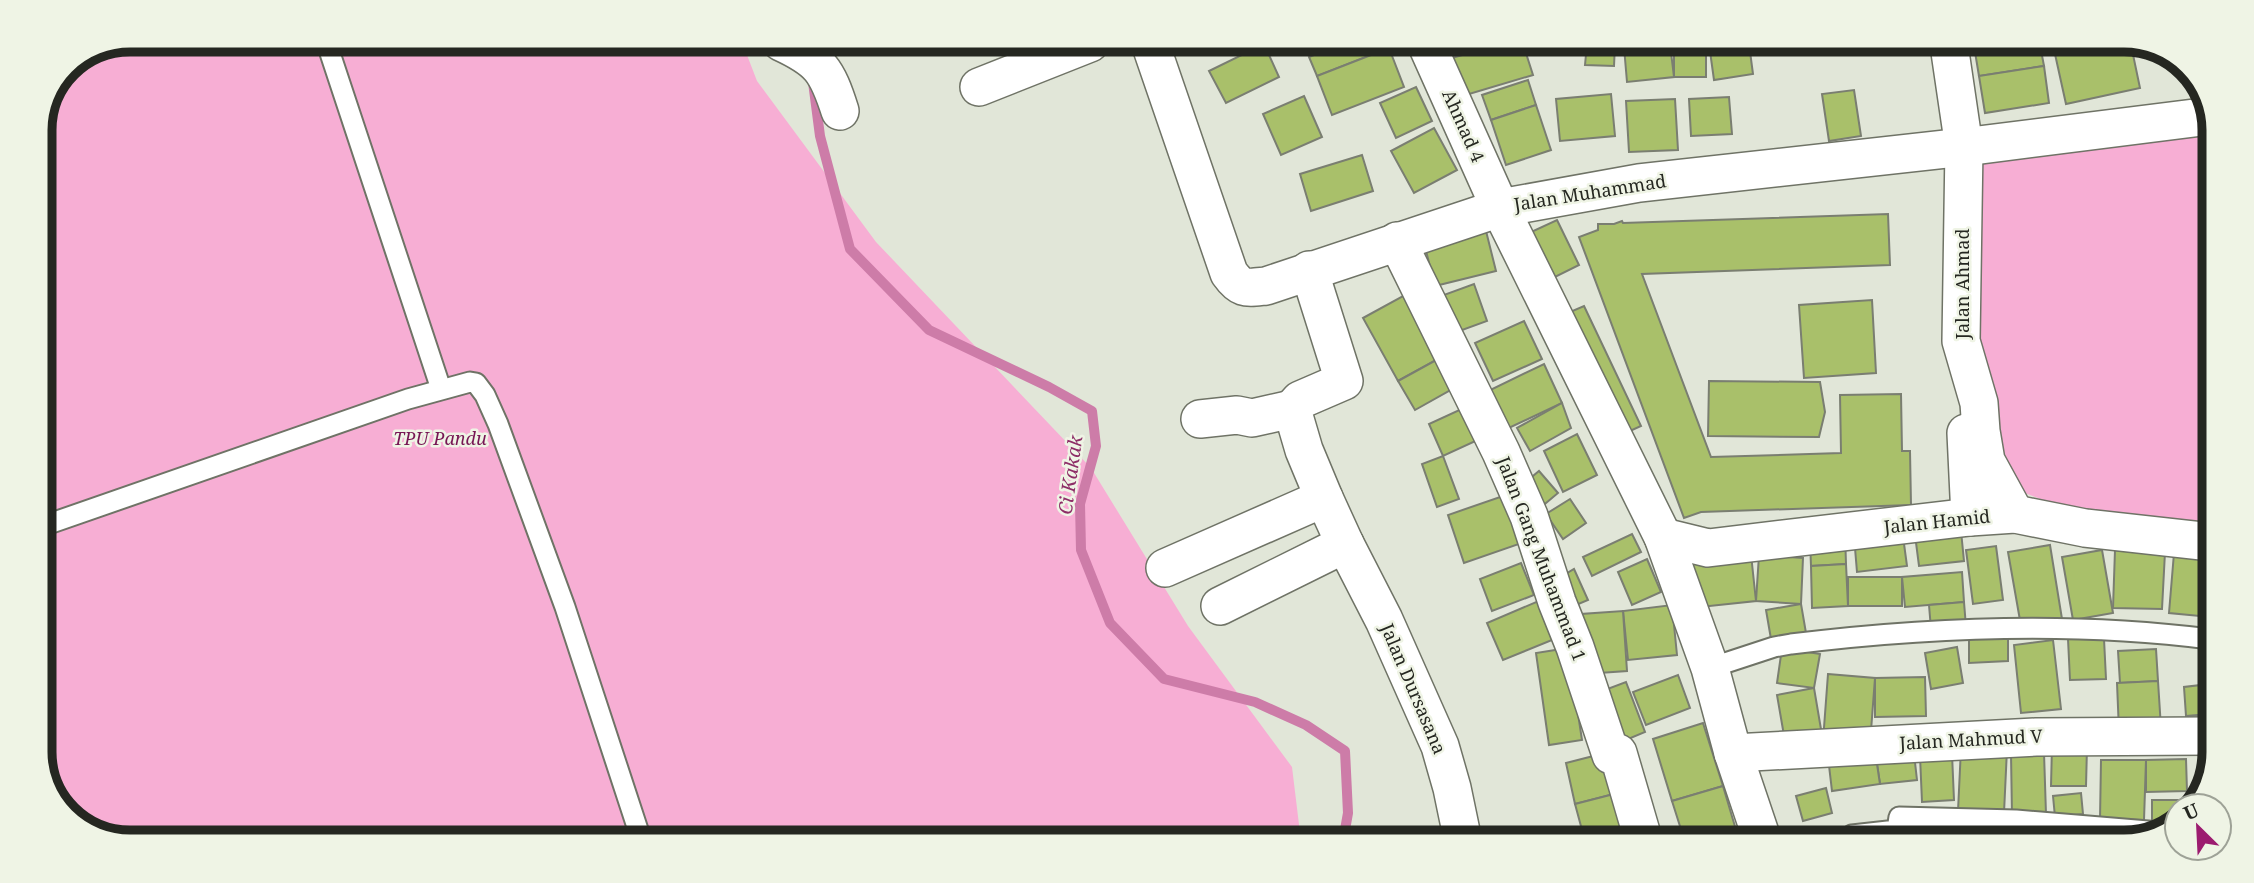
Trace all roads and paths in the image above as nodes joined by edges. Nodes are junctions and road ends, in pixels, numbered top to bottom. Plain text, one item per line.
1 (330, 52) edge
2 (803, 52) edge
3 (1068, 52) edge
4 (1153, 52) edge
5 (1434, 52) edge
6 (1950, 52) edge
7 (979, 88) dead end
8 (840, 111) dead end
9 (2200, 117) edge
10 (1964, 146) junction
11 (1500, 208) junction
12 (1397, 241) junction
13 (1309, 270) junction
14 (1961, 341) junction
15 (441, 389) junction
16 (1292, 409) junction
17 (1200, 419) dead end
18 (1324, 498) junction
19 (2015, 514) junction
20 (1970, 517) junction
21 (53, 523) edge
22 (1663, 537) junction
23 (2202, 541) edge
24 (1345, 544) junction
25 (1165, 568) dead end
26 (1220, 606) dead end
27 (2202, 638) edge
28 (1710, 668) junction
29 (2202, 736) edge
30 (1733, 753) junction
31 (638, 830) edge
32 (1461, 830) edge
33 (1640, 830) edge
34 (1758, 830) edge
35 (1897, 830) edge
36 (2135, 830) edge

1 - 15 lane
2 - 8 street
3 - 7 street
4 - 13 street, Jalan Muhammad
5 - 11 street, Ahmad 4
6 - 10 street, Jalan Ahmad
9 - 10 street, Jalan Muhammad
10 - 11 street, Jalan Muhammad
10 - 14 street, Jalan Ahmad
11 - 12 street, Jalan Muhammad
11 - 22 street
12 - 13 street, Jalan Muhammad
12 - 33 street, Jalan Gang Muhammad 1
13 - 16 street
14 - 19 street, Jalan Ahmad
14 - 20 street
15 - 21 lane
15 - 31 lane
16 - 17 street
16 - 18 street, Jalan Dursasana
18 - 24 street, Jalan Dursasana
18 - 25 street
19 - 20 street, Jalan Hamid
19 - 23 street, Jalan Hamid
20 - 22 street, Jalan Hamid
22 - 28 street
24 - 26 street
24 - 32 street, Jalan Dursasana
27 - 28 lane
28 - 30 street
29 - 30 street, Jalan Mahmud V
30 - 34 street
35 - 36 lane

